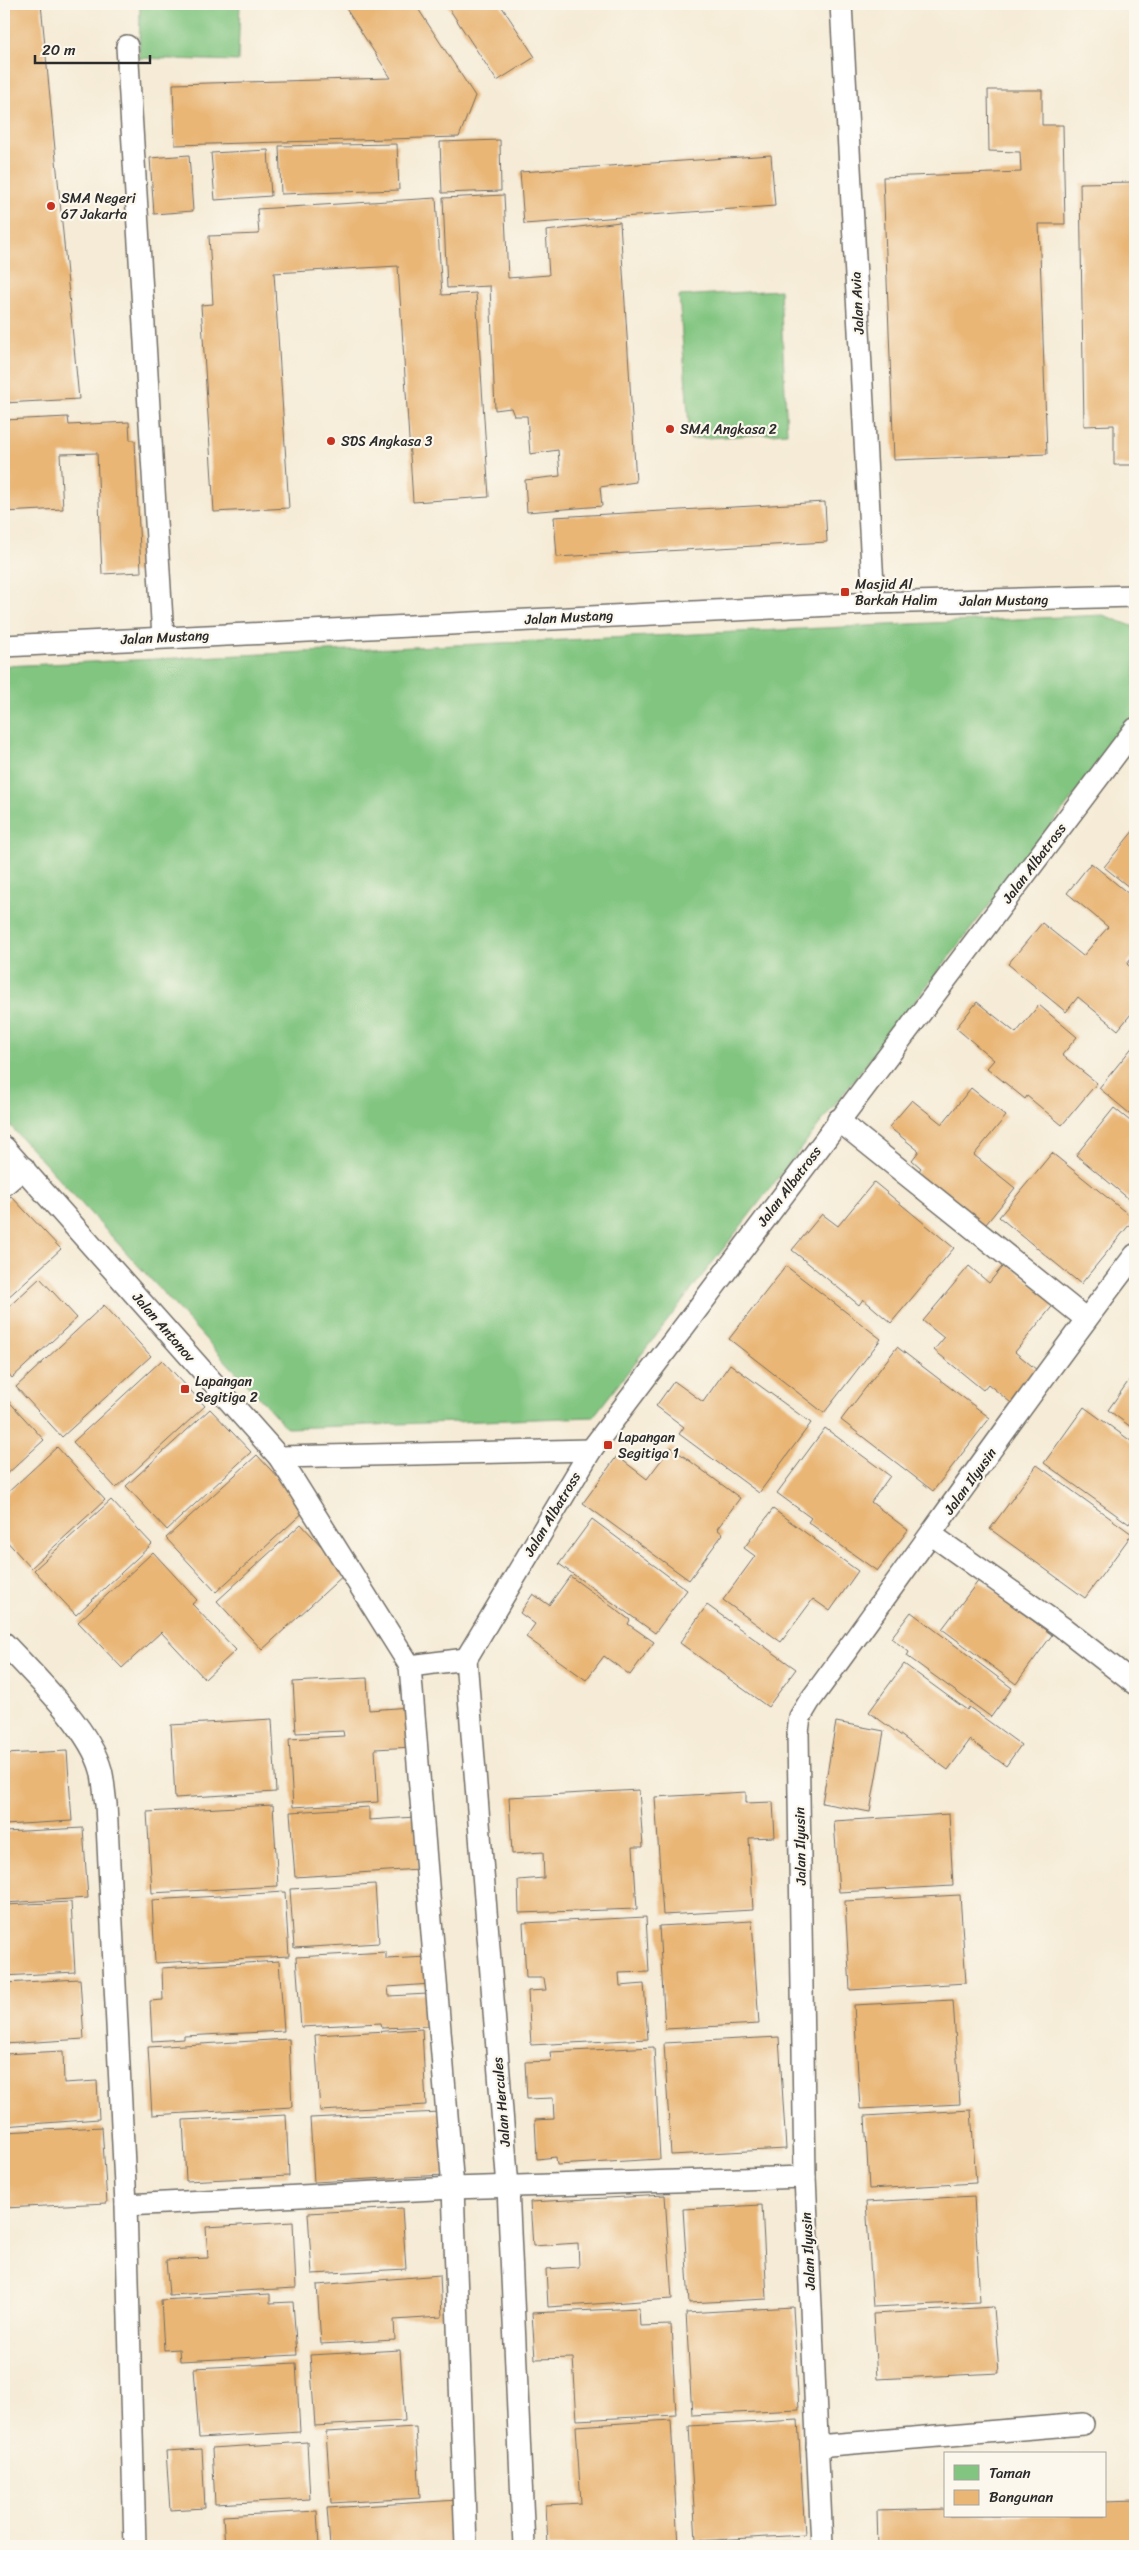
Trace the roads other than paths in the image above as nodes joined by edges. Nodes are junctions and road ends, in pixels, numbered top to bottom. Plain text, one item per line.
1 (841, 4) edge
2 (127, 46) dead end
3 (1135, 596) edge
4 (874, 603) junction
5 (163, 637) junction
6 (4, 646) edge
7 (1135, 729) edge
8 (838, 1120) junction
9 (4, 1147) edge
10 (24, 1168) junction
11 (4, 1185) edge
12 (1135, 1255) edge
13 (1086, 1319) junction
14 (591, 1450) junction
15 (278, 1457) junction
16 (932, 1535) junction
17 (4, 1642) edge
18 (466, 1659) junction
19 (410, 1666) junction
20 (1135, 1684) edge
21 (805, 2177) junction
22 (508, 2187) junction
23 (453, 2188) junction
24 (126, 2205) junction
25 (1082, 2424) dead end
26 (817, 2446) junction
27 (134, 2546) edge
28 (466, 2546) edge
29 (524, 2546) edge
30 (822, 2546) edge

1 - 4 lane, Jalan Avia
2 - 5 lane
3 - 4 lane, Jalan Mustang
4 - 5 lane, Jalan Mustang
5 - 6 lane, Jalan Mustang
7 - 8 lane, Jalan Albatross
8 - 13 lane
8 - 14 lane, Jalan Albatross
9 - 10 lane, Jalan Antonov
10 - 11 lane
10 - 15 lane, Jalan Antonov
12 - 13 lane, Jalan Ilyusin
13 - 16 lane, Jalan Ilyusin
14 - 15 lane
14 - 18 lane, Jalan Albatross
15 - 19 lane, Jalan Antonov
16 - 20 lane
16 - 21 lane, Jalan Ilyusin
17 - 24 lane
18 - 19 lane
18 - 22 lane, Jalan Hercules
19 - 23 lane
21 - 22 lane
21 - 26 lane, Jalan Ilyusin
22 - 23 lane
22 - 29 lane, Jalan Hercules
23 - 24 lane
23 - 28 lane
24 - 27 lane
25 - 26 lane
26 - 30 lane, Jalan Ilyusin

